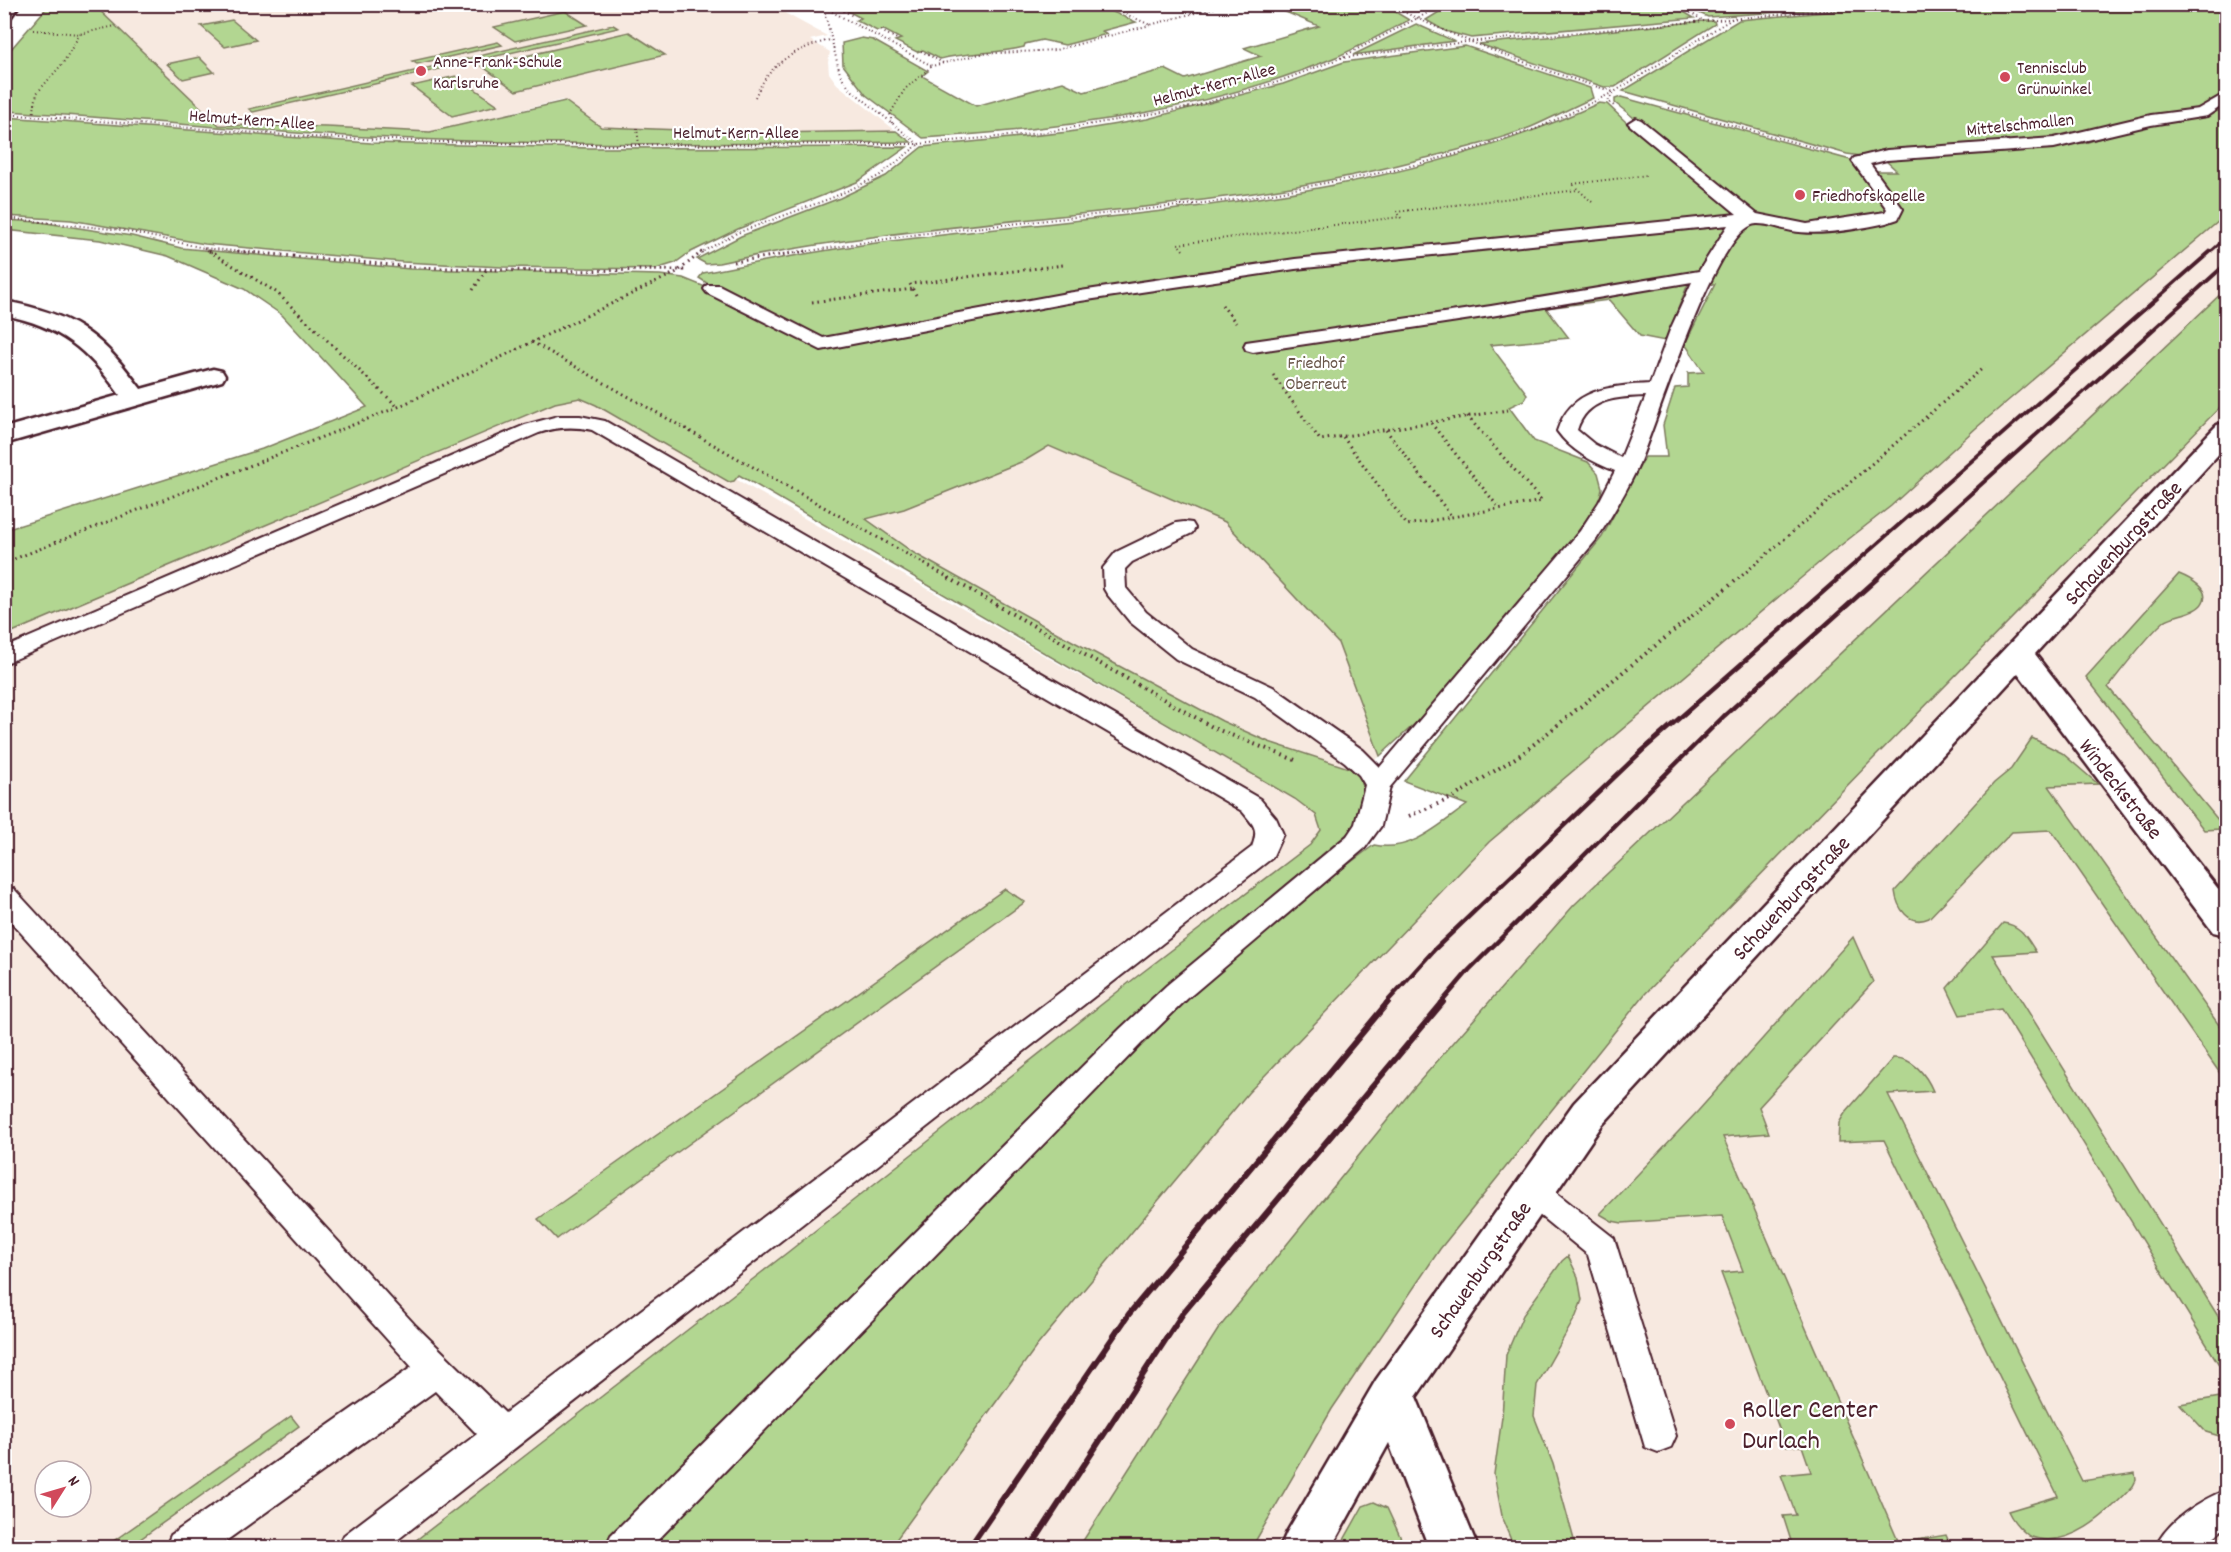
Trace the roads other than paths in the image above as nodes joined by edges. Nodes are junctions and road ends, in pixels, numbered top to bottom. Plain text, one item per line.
1 (12, 4) edge
2 (4, 14) edge
3 (2226, 97) edge
4 (1636, 123) road end
5 (1752, 218) junction
6 (1705, 275) junction
7 (713, 289) dead end
8 (4, 308) edge
9 (1252, 346) dead end
10 (213, 376) dead end
11 (1658, 390) junction
12 (135, 399) junction
13 (2226, 431) edge
14 (4, 436) edge
15 (1627, 468) junction
16 (1184, 528) dead end
17 (2018, 653) junction
18 (4, 657) edge
19 (1376, 798) junction
20 (4, 896) edge
21 (2226, 923) edge
22 (1533, 1192) junction
23 (438, 1369) junction
24 (1392, 1394) junction
25 (503, 1436) junction
26 (1658, 1436) dead end
27 (2226, 1507) edge
28 (184, 1548) edge
29 (357, 1548) edge
30 (624, 1548) edge
31 (1304, 1548) edge
32 (1454, 1548) edge
33 (2174, 1548) edge

1 - 2 street
3 - 5 lane, Mittelschmallen
4 - 5 lane
5 - 6 lane
5 - 7 lane
6 - 9 lane
6 - 11 lane
8 - 12 street
10 - 12 street
11 - 15 lane
11 - 15 lane
12 - 14 street
13 - 17 street, Schauenburgstraße
15 - 19 lane
16 - 19 lane
17 - 21 street, Windeckstraße
17 - 22 street, Schauenburgstraße
18 - 25 lane
19 - 30 lane
20 - 23 lane
22 - 24 street, Schauenburgstraße
22 - 26 lane
23 - 25 lane
23 - 28 lane
24 - 31 street, Schauenburgstraße
24 - 32 street
25 - 29 lane
27 - 33 lane

